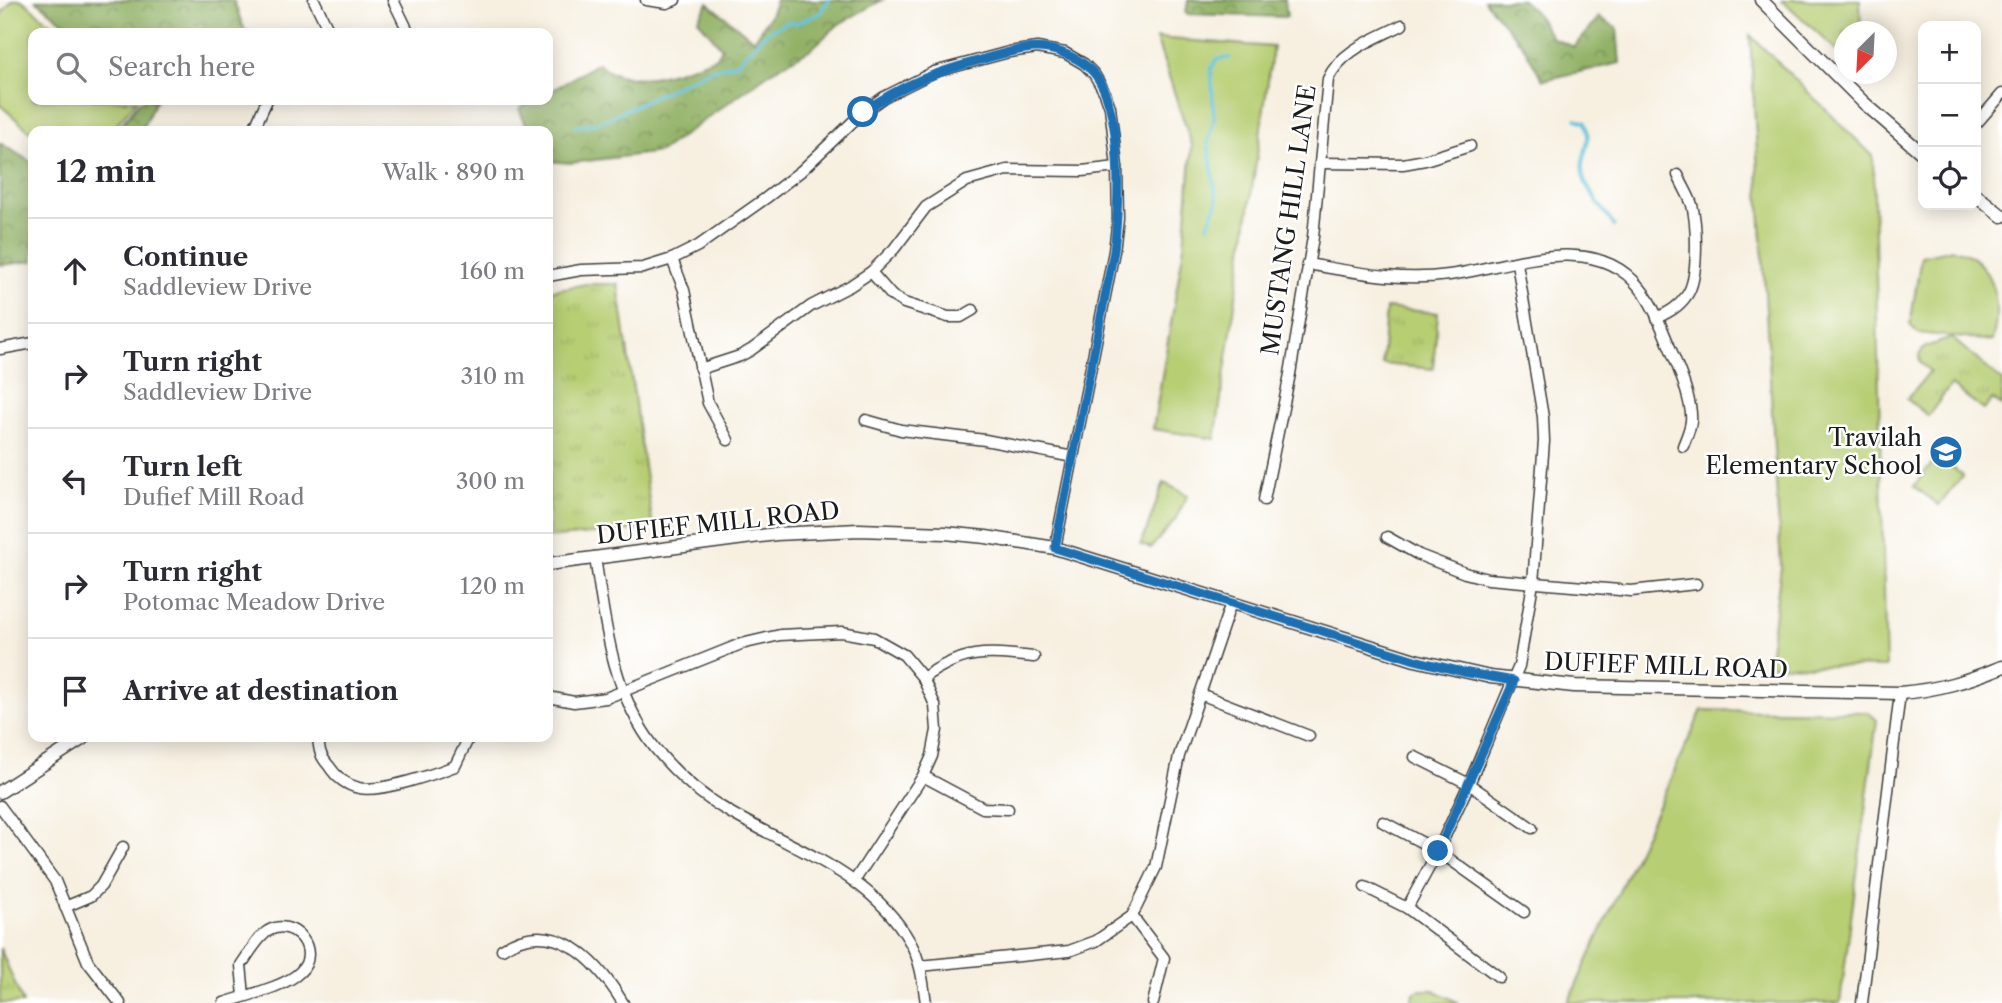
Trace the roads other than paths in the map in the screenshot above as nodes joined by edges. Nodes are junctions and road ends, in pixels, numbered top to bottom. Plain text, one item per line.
1 (314, 0) edge
2 (393, 0) edge
3 (646, 0) edge
4 (675, 0) edge
5 (1761, 0) edge
6 (1402, 25) dead end
7 (328, 28) edge
8 (407, 28) edge
9 (2002, 94) edge
10 (265, 105) edge
11 (1981, 118) edge
12 (255, 126) edge
13 (1470, 146) dead end
14 (1918, 150) edge
15 (1320, 163) junction
16 (1117, 167) junction
17 (1678, 175) dead end
18 (1981, 199) edge
19 (2002, 216) edge
20 (672, 259) junction
21 (1517, 262) junction
22 (1307, 264) junction
23 (871, 272) junction
24 (553, 275) edge
25 (973, 310) dead end
26 (1657, 318) junction
27 (28, 345) edge
28 (0, 349) edge
29 (700, 369) junction
30 (866, 420) dead end
31 (728, 440) dead end
32 (1683, 446) dead end
33 (1073, 457) junction
34 (1264, 500) dead end
35 (1387, 537) dead end
36 (1055, 548) junction
37 (594, 557) junction
38 (553, 563) edge
39 (1533, 583) junction
40 (1696, 584) dead end
41 (1231, 603) junction
42 (1034, 657) dead end
43 (2002, 667) edge
44 (923, 678) junction
45 (1514, 681) junction
46 (623, 691) junction
47 (1900, 693) junction
48 (1200, 694) junction
49 (553, 698) edge
50 (1309, 736) dead end
51 (77, 742) edge
52 (318, 742) edge
53 (467, 742) edge
54 (1415, 757) dead end
55 (923, 776) junction
56 (1469, 784) junction
57 (0, 792) edge
58 (0, 806) edge
59 (1008, 809) dead end
60 (1383, 822) dead end
61 (1532, 828) dead end
62 (123, 847) dead end
63 (1438, 851) junction
64 (855, 880) junction
65 (1365, 887) dead end
66 (65, 907) junction
67 (1407, 908) junction
68 (1524, 912) dead end
69 (1132, 915) junction
70 (502, 949) dead end
71 (920, 966) junction
72 (1499, 977) dead end
73 (244, 996) junction
74 (120, 1003) edge
75 (224, 1003) edge
76 (623, 1003) edge
77 (926, 1003) edge
78 (1153, 1003) edge
79 (1862, 1003) edge

1 - 7 street
2 - 8 street
3 - 4 street
5 - 14 main road
6 - 15 street, MUSTANG HILL LANE
9 - 11 street
10 - 12 street
13 - 15 street
15 - 22 street, MUSTANG HILL LANE
16 - 20 street
16 - 23 street
16 - 33 street
17 - 26 street
18 - 19 main road
20 - 24 street
20 - 29 street
21 - 22 street
21 - 26 street
21 - 39 street
22 - 34 street, MUSTANG HILL LANE
23 - 25 street
23 - 29 street
26 - 32 street
27 - 28 street
29 - 31 street
30 - 33 street
33 - 36 street
35 - 39 street
36 - 37 main road, DUFIEF MILL ROAD
36 - 41 main road, DUFIEF MILL ROAD
37 - 38 main road, DUFIEF MILL ROAD
37 - 46 street
39 - 40 street
39 - 45 street
41 - 45 main road, DUFIEF MILL ROAD
41 - 48 street
42 - 44 street
43 - 47 main road, DUFIEF MILL ROAD
44 - 46 street
44 - 55 street
45 - 47 main road, DUFIEF MILL ROAD
45 - 56 street
46 - 49 street
46 - 64 street
47 - 79 street
48 - 50 street
48 - 69 street
51 - 57 main road
52 - 53 street
54 - 56 street
55 - 59 street
55 - 64 street
56 - 61 street
56 - 63 street
58 - 66 street
60 - 63 street
62 - 66 street
63 - 67 street
63 - 68 street
64 - 71 street
65 - 67 street
66 - 74 street
67 - 72 street
69 - 71 street
69 - 78 street
70 - 76 street
71 - 77 street
73 - 73 street
73 - 75 street

